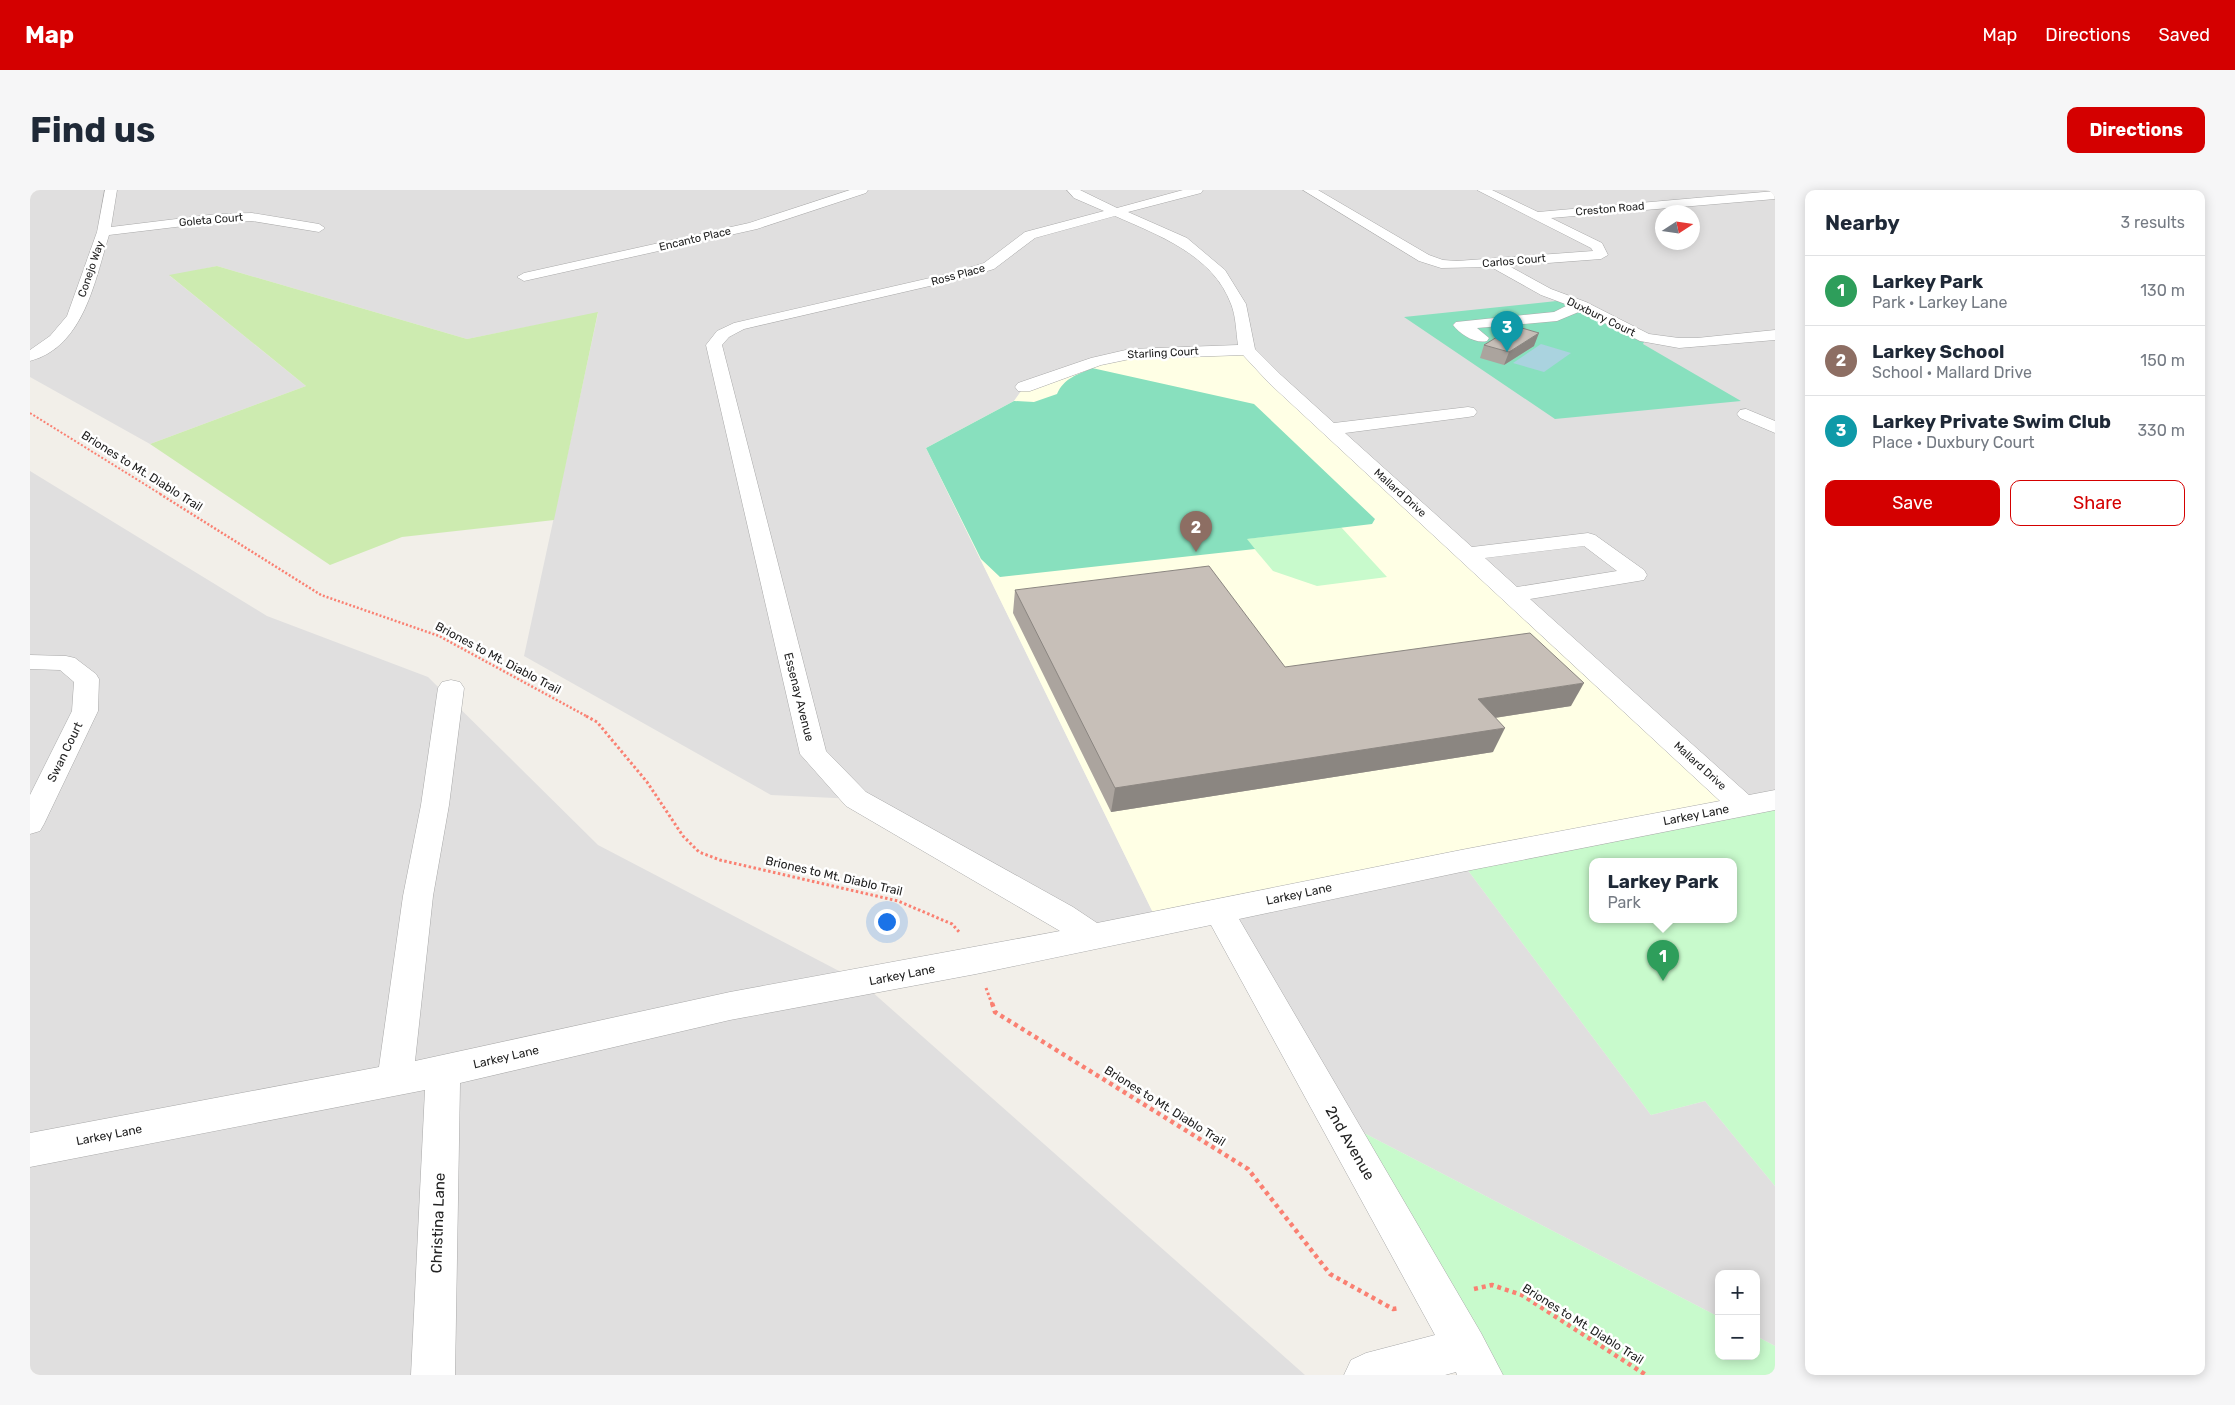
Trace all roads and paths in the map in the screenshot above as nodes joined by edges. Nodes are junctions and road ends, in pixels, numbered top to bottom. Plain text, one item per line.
1 (111, 190) edge
2 (1072, 190) edge
3 (1196, 190) edge
4 (1309, 190) edge
5 (1483, 190) edge
6 (853, 191) edge
7 (1775, 196) edge
8 (1119, 212) junction
9 (1536, 216) junction
10 (319, 228) dead end
11 (104, 232) junction
12 (1494, 264) junction
13 (524, 276) dead end
14 (1581, 305) junction
15 (1775, 336) edge
16 (1482, 338) dead end
17 (714, 344) joint
18 (1247, 350) junction
19 (30, 356) edge
20 (1024, 387) dead end
21 (1468, 412) dead end
22 (30, 413) edge
23 (1746, 414) dead end
24 (1775, 428) edge
25 (1330, 429) junction
26 (1468, 554) junction
27 (1512, 595) junction
28 (30, 662) edge
29 (451, 688) dead end
30 (1775, 800) edge
31 (1743, 806) junction
32 (30, 824) edge
33 (1218, 910) junction
34 (1092, 936) junction
35 (976, 961) junction
36 (443, 1071) junction
37 (395, 1081) junction
38 (30, 1150) edge
39 (1438, 1298) junction
40 (1474, 1362) edge
41 (433, 1375) edge
42 (1366, 1375) edge
43 (1646, 1375) edge

1 - 11 street, Conejo Way
2 - 8 street
3 - 8 street, Ross Place
4 - 12 street, Carlos Court
5 - 9 street, Carlos Court
6 - 13 street, Encanto Place
7 - 9 street, Creston Road
8 - 17 street, Ross Place
8 - 18 street
9 - 12 street, Carlos Court
10 - 11 street, Goleta Court
11 - 19 street, Conejo Way
12 - 14 street, Duxbury Court
14 - 15 street, Duxbury Court
14 - 16 street
17 - 34 street, Essenay Avenue
18 - 20 street, Starling Court
18 - 25 street, Mallard Drive
21 - 25 street
22 - 35 path, Briones to Mt. Diablo Trail
23 - 24 street
25 - 26 street, Mallard Drive
26 - 27 street, Mallard Drive
26 - 27 street
27 - 31 street, Mallard Drive
28 - 32 street, Swan Court
29 - 37 street
30 - 31 street, Larkey Lane
31 - 33 street, Larkey Lane
33 - 34 street, Larkey Lane
33 - 39 street, 2nd Avenue
34 - 35 street, Larkey Lane
35 - 36 street, Larkey Lane
35 - 39 path, Briones to Mt. Diablo Trail
36 - 37 street, Larkey Lane
36 - 41 street, Christina Lane
37 - 38 street, Larkey Lane
39 - 40 street, 2nd Avenue
39 - 43 path, Briones to Mt. Diablo Trail
40 - 42 street

